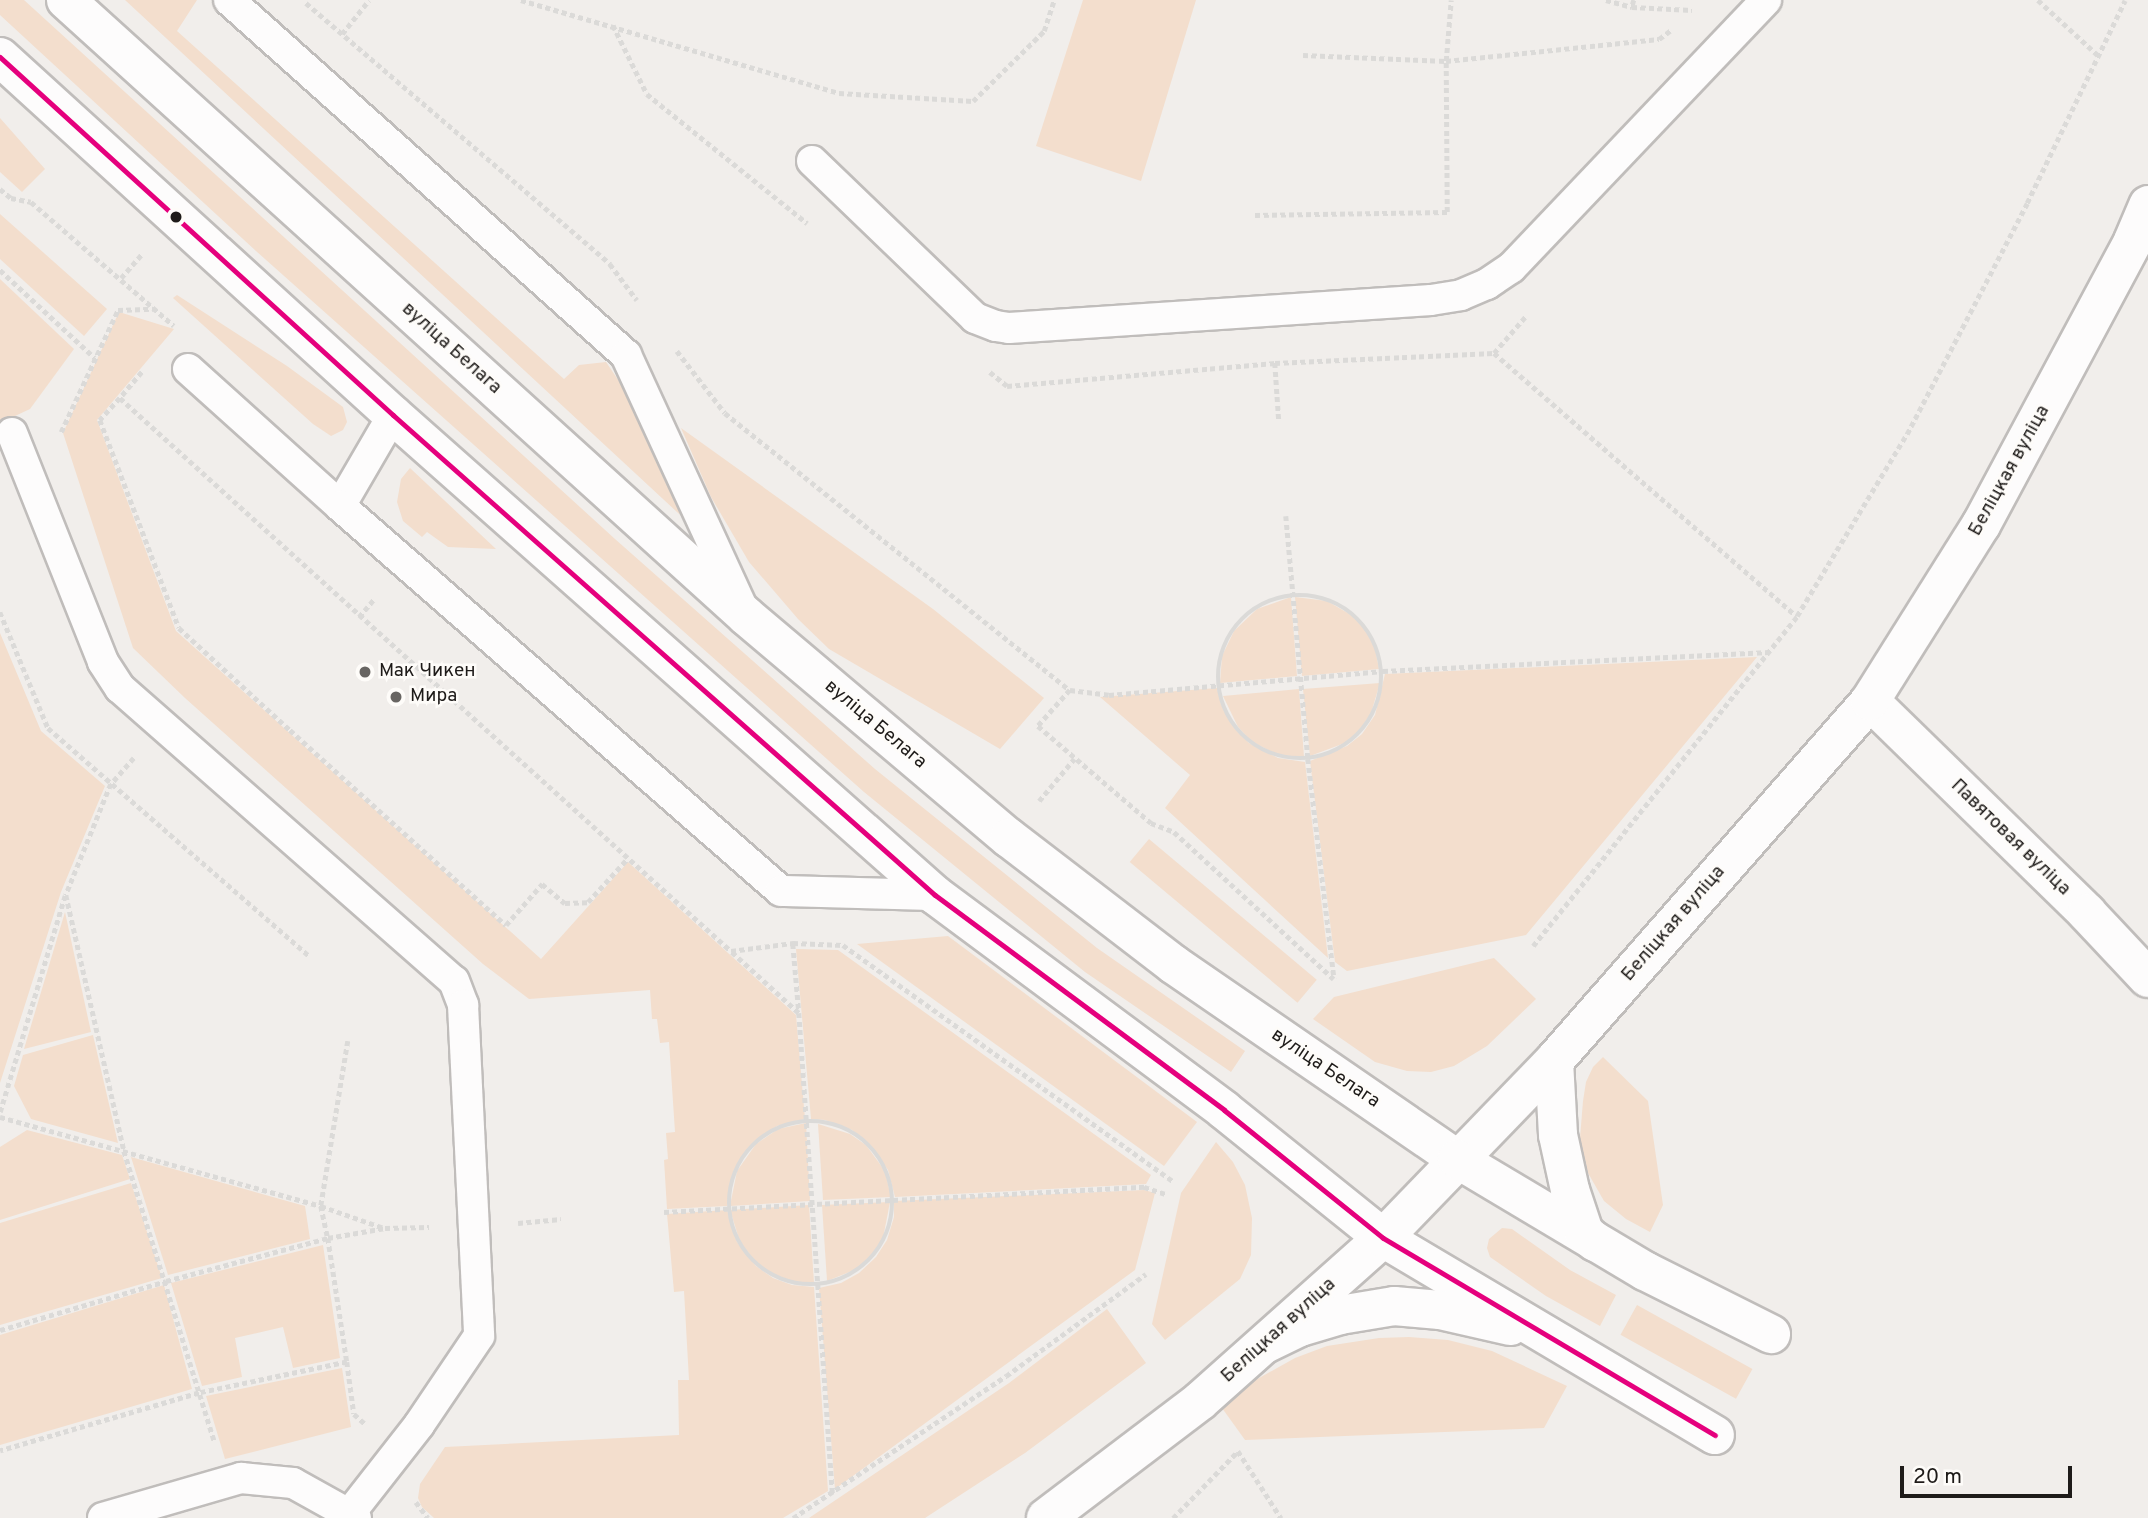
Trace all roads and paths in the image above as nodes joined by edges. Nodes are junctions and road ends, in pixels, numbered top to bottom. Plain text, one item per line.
1 (66, 0) edge
2 (229, 0) edge
3 (303, 0) edge
4 (369, 0) edge
5 (521, 0) edge
6 (1054, 0) edge
7 (1451, 0) edge
8 (1606, 0) edge
9 (1634, 0) edge
10 (1766, 0) edge
11 (2038, 0) edge
12 (2125, 0) edge
13 (1632, 7) junction
14 (1687, 18) dead end
15 (1678, 25) dead end
16 (342, 34) junction
17 (1303, 55) dead end
18 (0, 57) edge
19 (2100, 57) junction
20 (1446, 61) junction
21 (812, 162) dead end
22 (0, 189) edge
23 (2148, 205) edge
24 (1255, 215) dead end
25 (2141, 245) edge
26 (0, 270) edge
27 (643, 307) dead end
28 (154, 310) dead end
29 (676, 349) dead end
30 (95, 358) dead end
31 (1275, 363) junction
32 (188, 369) dead end
33 (1007, 386) dead end
34 (120, 398) dead end
35 (393, 415) junction
36 (1279, 421) dead end
37 (12, 433) dead end
38 (340, 506) junction
39 (1286, 516) dead end
40 (1293, 595) junction
41 (0, 612) edge
42 (746, 616) junction
43 (1797, 616) junction
44 (1771, 652) junction
45 (1383, 671) junction
46 (1300, 679) junction
47 (1218, 686) junction
48 (1070, 690) junction
49 (1870, 701) junction
50 (162, 727) junction
51 (1308, 760) junction
52 (111, 784) junction
53 (628, 858) dead end
54 (66, 895) junction
55 (935, 895) junction
56 (793, 943) dead end
57 (1533, 946) dead end
58 (732, 951) dead end
59 (309, 956) dead end
60 (2148, 978) edge
61 (799, 1013) junction
62 (348, 1041) dead end
63 (1553, 1061) junction
64 (0, 1114) edge
65 (807, 1121) junction
66 (124, 1151) junction
67 (1457, 1159) junction
68 (1166, 1194) dead end
69 (893, 1199) junction
70 (812, 1203) junction
71 (321, 1206) junction
72 (729, 1208) junction
73 (664, 1212) dead end
74 (385, 1228) dead end
75 (328, 1238) junction
76 (1383, 1238) junction
77 (1596, 1243) junction
78 (1146, 1274) dead end
79 (166, 1280) junction
80 (816, 1286) junction
81 (0, 1330) edge
82 (1545, 1334) junction
83 (1772, 1334) dead end
84 (1265, 1344) junction
85 (347, 1362) junction
86 (199, 1393) junction
87 (354, 1414) dead end
88 (1715, 1435) dead end
89 (0, 1451) edge
90 (227, 1482) junction
91 (833, 1494) junction
92 (353, 1515) edge
93 (103, 1518) edge
94 (793, 1518) edge
95 (1046, 1518) edge
96 (1173, 1518) edge
97 (1280, 1518) edge

1 - 42 street, вуліца Белага
2 - 42 lane
3 - 16 path
4 - 16 path
5 - 6 path
7 - 20 path
8 - 13 path
9 - 13 path
10 - 21 lane
11 - 19 path
12 - 19 path
13 - 14 path
15 - 20 path
16 - 27 path
17 - 20 path
18 - 35 street
19 - 43 path
20 - 24 path
22 - 28 path
23 - 25 street, Беліцкая вуліца
25 - 49 street, Беліцкая вуліца
26 - 30 path
29 - 48 path
31 - 33 path
31 - 36 path
31 - 43 path
32 - 38 lane
34 - 53 path
35 - 38 lane
35 - 55 street
37 - 50 lane
38 - 55 lane
39 - 40 path
40 - 45 path
40 - 46 path
40 - 47 path
41 - 52 path
42 - 67 street, вуліца Белага
43 - 44 path
44 - 45 path
44 - 57 path
45 - 46 path
45 - 51 path
46 - 47 path
46 - 51 path
47 - 48 path
47 - 51 path
48 - 51 path
49 - 60 street, Павятовая вуліца
49 - 63 street, Беліцкая вуліца
50 - 52 path
50 - 92 lane
52 - 54 path
52 - 59 path
54 - 64 path
54 - 66 path
55 - 76 street
56 - 61 path
58 - 61 path
61 - 65 path
62 - 71 path
63 - 67 street, Беліцкая вуліца
63 - 77 street
64 - 66 path
65 - 69 path
65 - 70 path
65 - 72 path
66 - 71 path
66 - 79 path
67 - 76 street, Беліцкая вуліца
67 - 77 street, вуліца Белага
68 - 69 path
69 - 70 path
69 - 80 path
70 - 72 path
70 - 80 path
71 - 74 path
71 - 75 path
72 - 73 path
72 - 80 path
75 - 79 path
75 - 85 path
76 - 82 street
76 - 84 street, Беліцкая вуліца
77 - 83 street, вуліца Белага
78 - 91 path
79 - 81 path
79 - 86 path
80 - 91 path
82 - 84 street
82 - 88 street
84 - 95 street, Беліцкая вуліца
85 - 86 path
85 - 87 path
86 - 89 path
86 - 90 path
90 - 92 lane
90 - 93 lane
91 - 94 path
96 - 97 path

